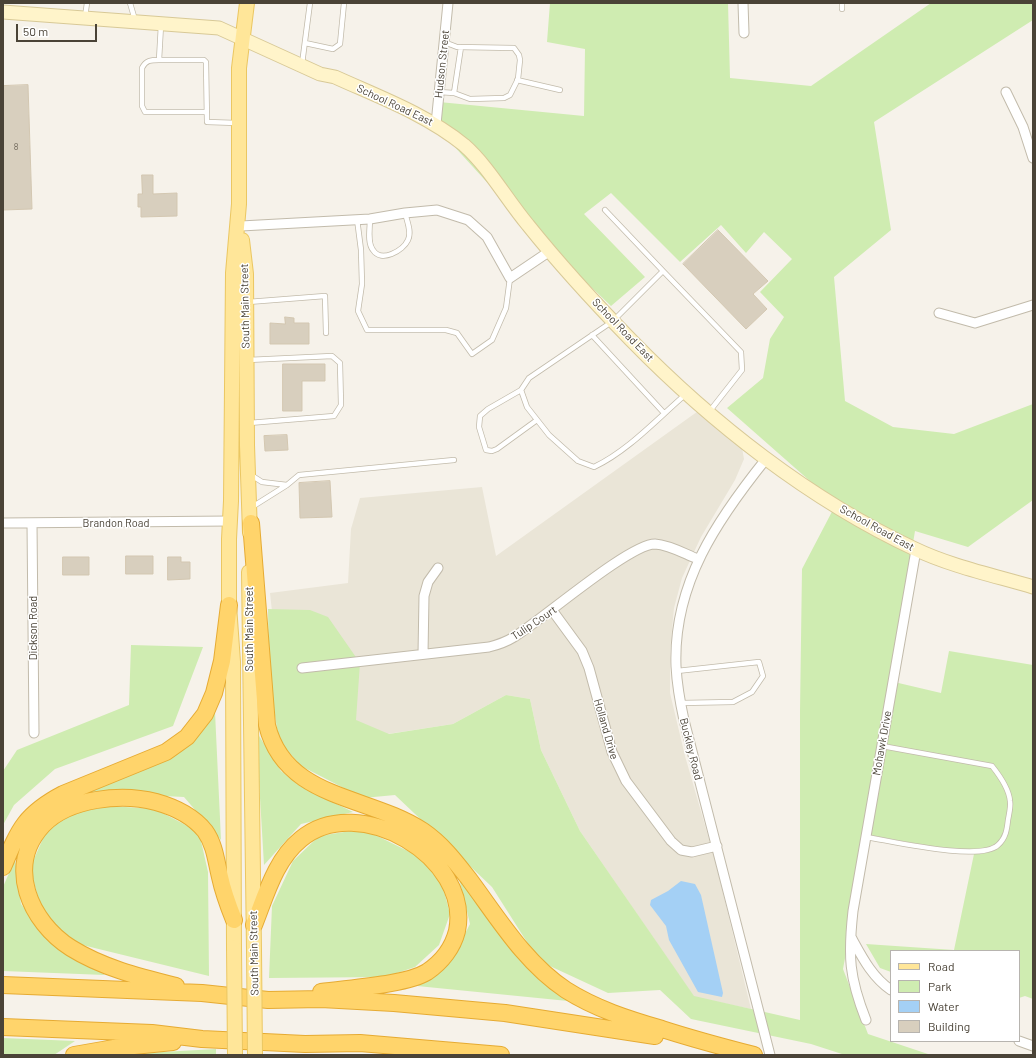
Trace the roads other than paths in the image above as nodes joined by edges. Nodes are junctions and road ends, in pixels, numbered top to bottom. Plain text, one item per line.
1 (87, 3) edge
2 (130, 3) edge
3 (247, 3) edge
4 (310, 3) edge
5 (344, 3) edge
6 (448, 3) edge
7 (743, 3) edge
8 (842, 3) edge
9 (842, 9) dead end
10 (3, 12) edge
11 (85, 18) junction
12 (136, 22) junction
13 (161, 24) junction
14 (744, 33) dead end
15 (243, 39) junction
16 (444, 42) junction
17 (305, 43) junction
18 (461, 48) junction
19 (159, 60) junction
20 (302, 66) junction
21 (517, 80) junction
22 (560, 90) dead end
23 (438, 92) junction
24 (1006, 92) dead end
25 (454, 93) junction
26 (207, 112) junction
27 (239, 124) junction
28 (436, 124) junction
29 (1033, 158) edge
30 (239, 204) junction
31 (605, 210) dead end
32 (405, 213) junction
33 (357, 219) junction
34 (370, 219) junction
35 (241, 226) junction
36 (550, 251) junction
37 (663, 271) junction
38 (510, 278) junction
39 (246, 302) junction
40 (1033, 304) edge
41 (939, 314) dead end
42 (613, 321) junction
43 (326, 333) dead end
44 (592, 335) junction
45 (247, 360) junction
46 (521, 390) junction
47 (687, 393) junction
48 (710, 412) junction
49 (664, 413) junction
50 (537, 420) junction
51 (247, 423) junction
52 (766, 459) junction
53 (454, 460) dead end
54 (249, 473) junction
55 (287, 485) junction
56 (251, 515) junction
57 (230, 521) junction
58 (3, 523) edge
59 (32, 523) junction
60 (916, 550) junction
61 (698, 559) junction
62 (438, 568) dead end
63 (1033, 587) edge
64 (230, 605) junction
65 (552, 610) junction
66 (423, 654) junction
67 (302, 668) dead end
68 (677, 671) junction
69 (681, 703) junction
70 (34, 733) dead end
71 (882, 746) junction
72 (866, 837) junction
73 (717, 846) junction
74 (3, 867) edge
75 (234, 920) junction
76 (254, 926) junction
77 (850, 935) junction
78 (3, 985) edge
79 (890, 989) edge
80 (202, 993) junction
81 (268, 1000) junction
82 (866, 1020) dead end
83 (3, 1027) edge
84 (202, 1039) junction
85 (1020, 1041) edge
86 (305, 1044) junction
87 (716, 1046) junction
88 (1033, 1046) edge
89 (74, 1055) edge
90 (235, 1055) edge
91 (255, 1055) edge
92 (345, 1055) edge
93 (502, 1055) edge
94 (754, 1055) edge
95 (770, 1055) edge

1 - 11 lane
2 - 12 lane
3 - 15 main road, South Main Street
4 - 17 lane
5 - 17 lane
6 - 16 street, Hudson Street
7 - 14 street
8 - 9 lane
10 - 11 street, School Road East
11 - 12 street, School Road East
12 - 13 street, School Road East
13 - 15 street, School Road East
13 - 19 lane
15 - 20 street, School Road East
15 - 27 main road, South Main Street
16 - 18 lane
16 - 23 street, Hudson Street
17 - 20 lane
18 - 21 lane
18 - 25 lane
19 - 26 lane
19 - 26 lane
20 - 28 street, School Road East
21 - 22 lane
21 - 25 lane
23 - 25 lane
23 - 28 street, Hudson Street
24 - 29 street
26 - 27 lane
27 - 30 main road, South Main Street
28 - 36 street, School Road East
30 - 35 main road, South Main Street
30 - 57 main road, South Main Street
31 - 37 lane
32 - 34 street
32 - 34 lane
32 - 38 street
33 - 34 street
33 - 35 street
33 - 38 lane
35 - 39 main road, South Main Street
36 - 38 street
36 - 42 street, School Road East
37 - 42 lane
37 - 48 lane
39 - 43 lane
39 - 45 main road, South Main Street
40 - 41 street
42 - 44 lane
42 - 47 street, School Road East
44 - 46 lane
44 - 49 lane
45 - 51 main road, South Main Street
45 - 51 lane
46 - 50 lane
46 - 50 lane
47 - 48 street, School Road East
47 - 49 lane
48 - 52 street, School Road East
49 - 50 lane
51 - 54 main road, South Main Street
52 - 60 street, School Road East
52 - 61 street, Buckley Road
53 - 55 lane
54 - 55 lane
54 - 56 main road, South Main Street
55 - 56 lane
56 - 76 main road, South Main Street
56 - 87 highway
57 - 59 street, Brandon Road
57 - 64 main road, South Main Street
58 - 59 street, Brandon Road
59 - 70 street, Dickson Road
60 - 63 street, School Road East
60 - 71 street, Mohawk Drive
61 - 65 street, Tulip Court
61 - 68 street, Buckley Road
62 - 66 street
64 - 74 highway
64 - 75 main road, South Main Street
65 - 66 street, Tulip Court
65 - 73 street, Holland Drive
66 - 67 street, Tulip Court
68 - 69 street, Buckley Road
68 - 69 lane
69 - 73 street, Buckley Road
71 - 72 street, Mohawk Drive
71 - 72 lane
72 - 77 street, Mohawk Drive
73 - 95 street, Buckley Road
75 - 80 highway
75 - 90 main road, South Main Street, bridge
76 - 81 highway
76 - 91 main road, South Main Street, bridge
77 - 79 street
77 - 82 street, Mohawk Drive
78 - 80 highway
80 - 81 highway
81 - 87 highway
83 - 84 highway
84 - 86 highway
84 - 89 highway
85 - 88 street
86 - 92 highway
86 - 93 highway
87 - 94 highway

